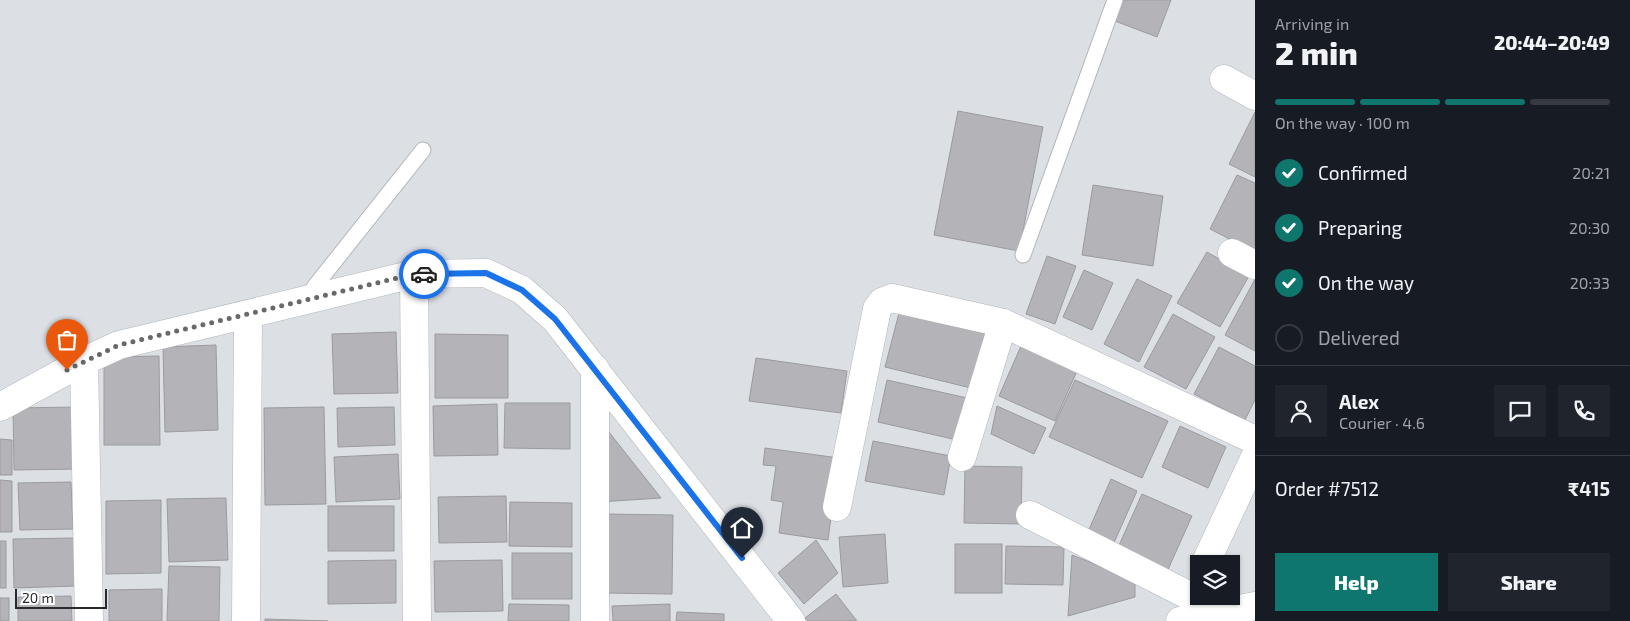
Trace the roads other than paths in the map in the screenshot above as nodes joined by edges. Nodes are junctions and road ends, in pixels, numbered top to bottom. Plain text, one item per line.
1 (1115, 0) edge
2 (1224, 79) dead end
3 (1255, 96) edge
4 (423, 150) dead end
5 (1022, 255) dead end
6 (414, 274) junction
7 (305, 301) junction
8 (248, 315) junction
9 (1003, 323) junction
10 (84, 361) junction
11 (595, 369) junction
12 (0, 407) edge
13 (1255, 440) edge
14 (1255, 457) edge
15 (962, 458) dead end
16 (837, 507) dead end
17 (1030, 515) dead end
18 (1209, 555) edge
19 (1190, 584) edge
20 (1190, 595) edge
21 (1255, 606) edge
22 (89, 621) edge
23 (246, 621) edge
24 (417, 621) edge
25 (595, 621) edge
26 (791, 621) edge
27 (1178, 621) edge

1 - 5 lane
2 - 3 street
4 - 7 lane
6 - 7 street
6 - 11 street
6 - 24 street
7 - 8 street
8 - 10 street
8 - 23 street
9 - 13 street
9 - 15 street
9 - 16 street
10 - 12 street
10 - 22 street
11 - 25 street
11 - 26 street
14 - 18 street
17 - 19 street
20 - 27 street
21 - 27 street

